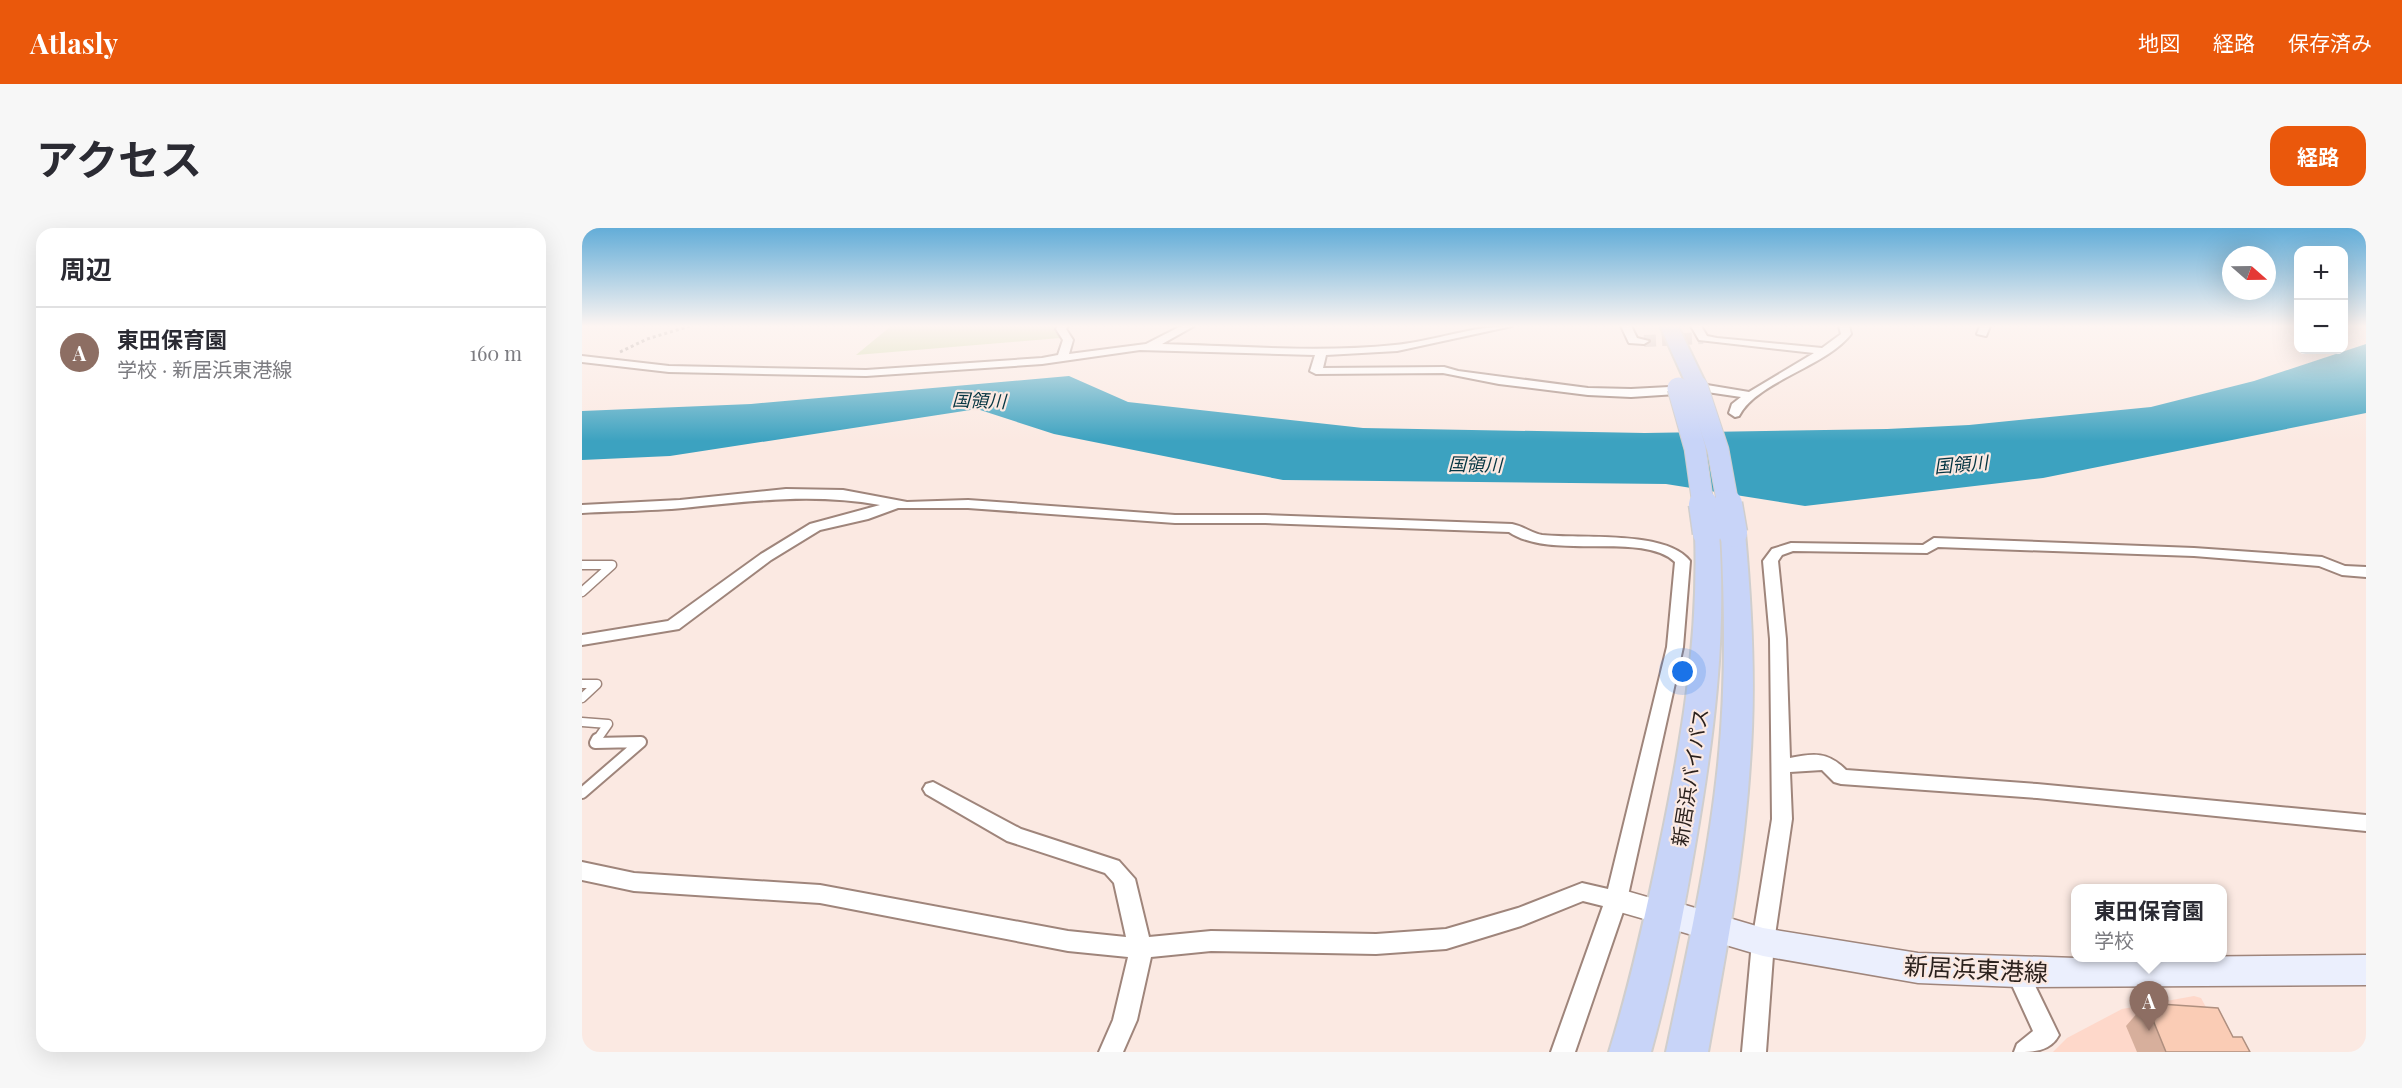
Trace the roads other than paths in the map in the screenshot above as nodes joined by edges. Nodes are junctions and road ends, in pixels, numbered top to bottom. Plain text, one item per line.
1 (630, 364) edge
2 (978, 364) edge
3 (1318, 364) edge
4 (1670, 364) edge
5 (1681, 364) edge
6 (1804, 364) edge
7 (1687, 386) junction
8 (1750, 396) junction
9 (1735, 413) dead end
10 (894, 504) junction
11 (582, 509) edge
12 (1720, 533) junction
13 (582, 565) edge
14 (2366, 572) edge
15 (582, 592) edge
16 (582, 640) edge
17 (582, 684) edge
18 (582, 698) edge
19 (582, 722) edge
20 (1783, 766) junction
21 (933, 789) dead end
22 (582, 793) edge
23 (2366, 823) edge
24 (582, 871) edge
25 (1616, 900) junction
26 (1665, 913) junction
27 (1710, 927) junction
28 (1763, 942) junction
29 (1140, 948) junction
30 (2366, 970) edge
31 (2017, 972) junction
32 (1111, 1052) edge
33 (1563, 1052) edge
34 (1630, 1052) edge
35 (1687, 1052) edge
36 (1754, 1052) edge
37 (2026, 1052) edge

1 - 2 street
3 - 8 street
4 - 7 highway, 新居浜バイパス
5 - 7 highway, 新居浜バイパス
6 - 8 street
7 - 12 highway, 新居浜バイパス, bridge
8 - 9 street
10 - 11 street
10 - 16 street
10 - 25 street
12 - 26 highway, 新居浜バイパス
12 - 27 highway, 新居浜バイパス
13 - 15 lane
14 - 20 street
17 - 18 lane
19 - 22 lane
20 - 23 street
20 - 28 street
21 - 29 street
24 - 29 street
25 - 26 street
25 - 29 street
25 - 33 street
26 - 27 main road, 新居浜東港線
26 - 34 highway, 新居浜バイパス
27 - 28 main road, 新居浜東港線
27 - 35 highway, 新居浜バイパス
28 - 31 main road, 新居浜東港線
28 - 36 street
29 - 32 street
30 - 31 main road, 新居浜東港線
31 - 37 street

